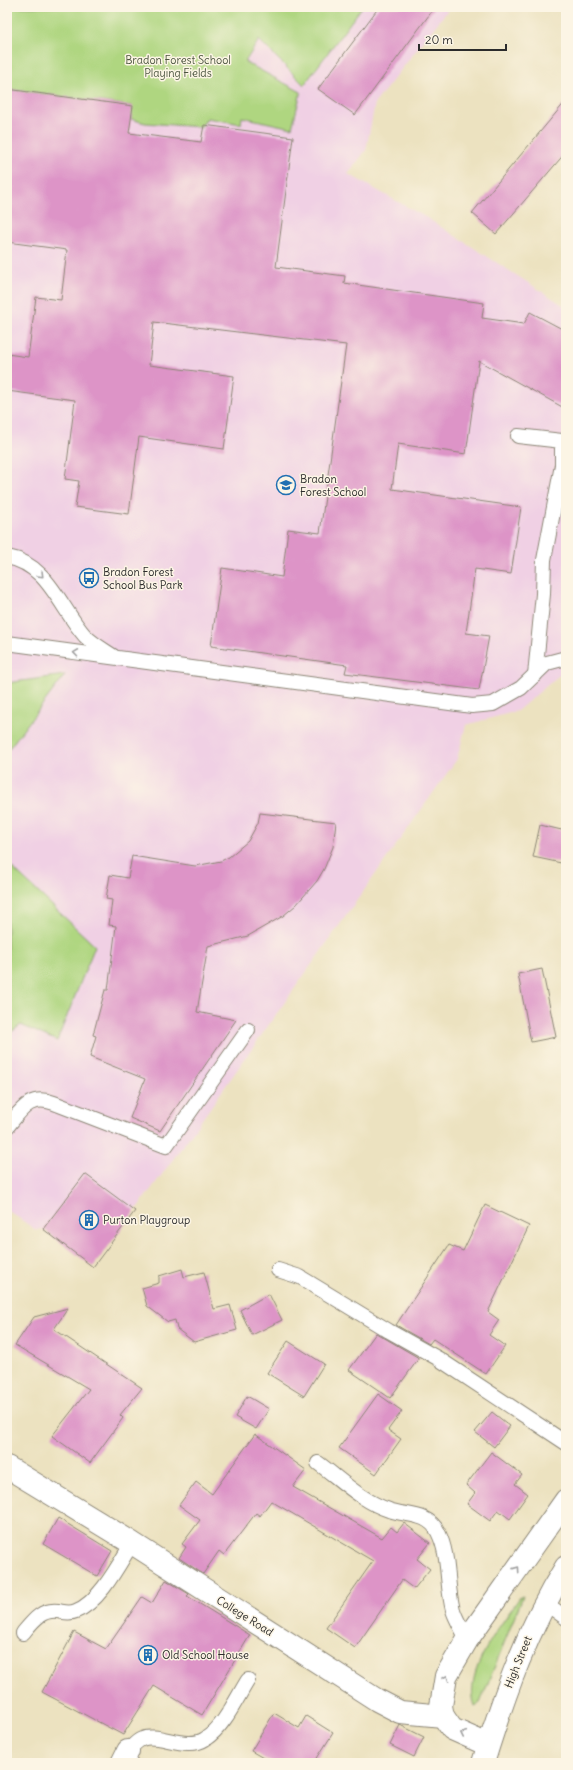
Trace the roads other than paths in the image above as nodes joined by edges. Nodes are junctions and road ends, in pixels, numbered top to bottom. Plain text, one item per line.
1 (518, 436) dead end
2 (7, 557) edge
3 (7, 643) edge
4 (115, 658) junction
5 (566, 658) edge
6 (535, 675) junction
7 (248, 1030) dead end
8 (7, 1127) edge
9 (278, 1270) dead end
10 (566, 1443) edge
11 (318, 1463) dead end
12 (7, 1467) edge
13 (566, 1500) edge
14 (132, 1543) junction
15 (566, 1566) edge
16 (544, 1602) junction
17 (566, 1618) edge
18 (23, 1633) dead end
19 (468, 1640) junction
20 (248, 1680) dead end
21 (443, 1716) junction
22 (485, 1754) edge
23 (125, 1757) edge

1 - 6 lane
2 -> 4 lane
4 -> 3 lane
4 - 6 lane
5 - 6 lane
7 - 8 lane
9 - 10 lane
11 - 19 lane
12 - 14 street, College Road
19 -> 13 street
14 - 18 lane
14 - 21 street, College Road
15 - 16 street, High Street
16 - 17 lane
16 - 22 street, High Street
21 -> 19 street
20 - 23 lane
22 -> 21 street

